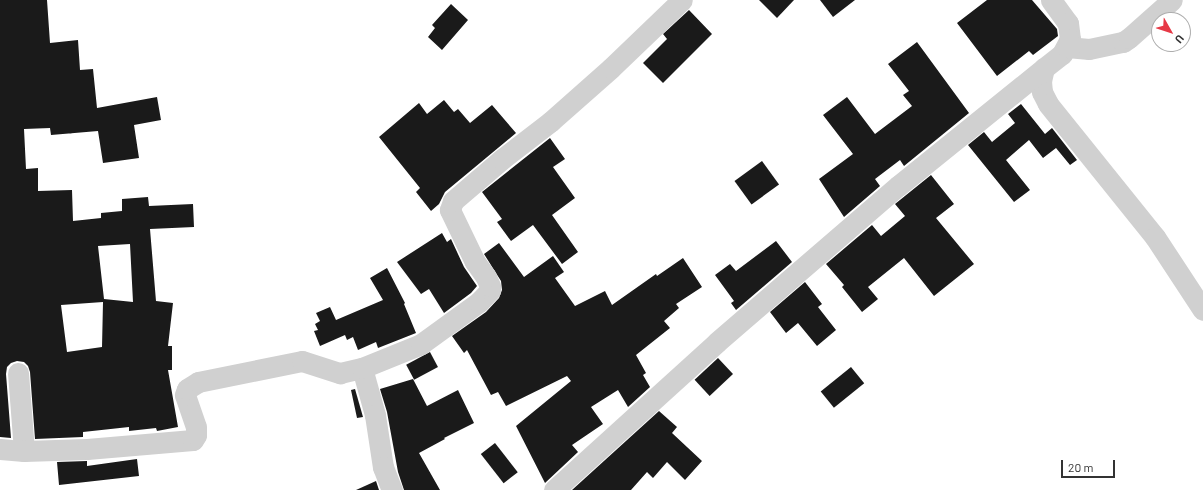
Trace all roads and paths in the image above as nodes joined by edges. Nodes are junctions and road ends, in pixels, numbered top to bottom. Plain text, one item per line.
1 (682, 0) edge
2 (1051, 0) edge
3 (1172, 0) edge
4 (1067, 47) junction
5 (1044, 68) junction
6 (1203, 310) edge
7 (362, 368) junction
8 (18, 373) dead end
9 (0, 449) edge
10 (24, 451) junction
11 (392, 490) edge
12 (554, 490) edge

1 - 7 street
2 - 4 street
3 - 4 street
4 - 5 street
5 - 6 street
5 - 12 street
7 - 10 street
7 - 11 street
8 - 10 street
9 - 10 street

